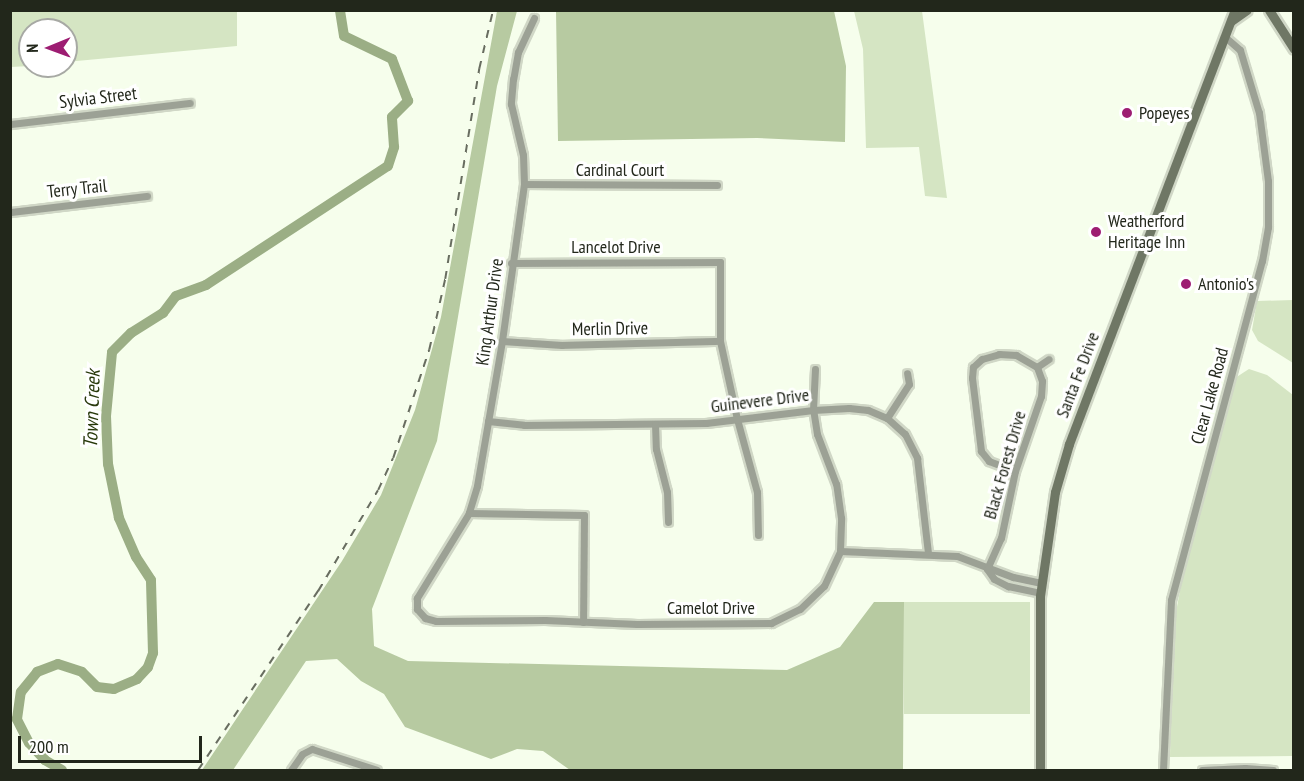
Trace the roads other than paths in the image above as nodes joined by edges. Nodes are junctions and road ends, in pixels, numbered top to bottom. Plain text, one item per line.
1 (1235, 10) edge
2 (1247, 10) edge
3 (1271, 10) edge
4 (534, 18) dead end
5 (1231, 21) junction
6 (1225, 37) junction
7 (1293, 49) edge
8 (190, 103) dead end
9 (10, 124) edge
10 (524, 184) junction
11 (717, 185) dead end
12 (147, 196) dead end
13 (10, 212) edge
14 (512, 263) junction
15 (502, 341) junction
16 (720, 341) junction
17 (1048, 358) dead end
18 (1037, 367) junction
19 (815, 369) dead end
20 (907, 373) dead end
21 (813, 410) junction
22 (887, 418) junction
23 (737, 419) junction
24 (488, 422) junction
25 (655, 424) junction
26 (1015, 471) junction
27 (469, 513) junction
28 (668, 522) dead end
29 (758, 535) dead end
30 (840, 551) junction
31 (928, 553) junction
32 (987, 569) junction
33 (1041, 582) junction
34 (1040, 593) junction
35 (417, 598) joint
36 (583, 622) junction
37 (291, 771) edge
38 (377, 771) edge
39 (1040, 771) edge
40 (1162, 771) edge
41 (1202, 771) edge
42 (1273, 771) edge

1 - 5 main road, Santa Fe Drive
2 - 5 main road
3 - 7 main road
4 - 10 street, King Arthur Drive
5 - 6 main road, Santa Fe Drive
6 - 33 main road, Santa Fe Drive
6 - 40 street, Clear Lake Road
8 - 9 street, Sylvia Street
10 - 11 street, Cardinal Court
10 - 14 street, King Arthur Drive
12 - 13 street, Terry Trail
14 - 15 street, King Arthur Drive
14 - 16 street, Lancelot Drive
15 - 16 street, Merlin Drive
15 - 24 street, King Arthur Drive
16 - 23 street
17 - 18 street
18 - 26 street, Black Forest Drive
18 - 26 street
19 - 21 street, Camelot Drive
20 - 22 street
21 - 22 street, Guinevere Drive
21 - 23 street, Guinevere Drive
21 - 30 street, Camelot Drive
22 - 31 street, Guinevere Drive
23 - 25 street, Guinevere Drive
23 - 29 street
24 - 25 street, Guinevere Drive
24 - 27 street, King Arthur Drive
25 - 28 street
26 - 32 street, Black Forest Drive
27 - 35 street, King Arthur Drive
27 - 36 street
30 - 31 street
30 - 36 street, Camelot Drive
31 - 32 street
32 - 33 street
32 - 34 street
33 - 34 main road, Santa Fe Drive
34 - 39 main road, Santa Fe Drive
35 - 36 street, Camelot Drive
37 - 38 street
41 - 42 street

